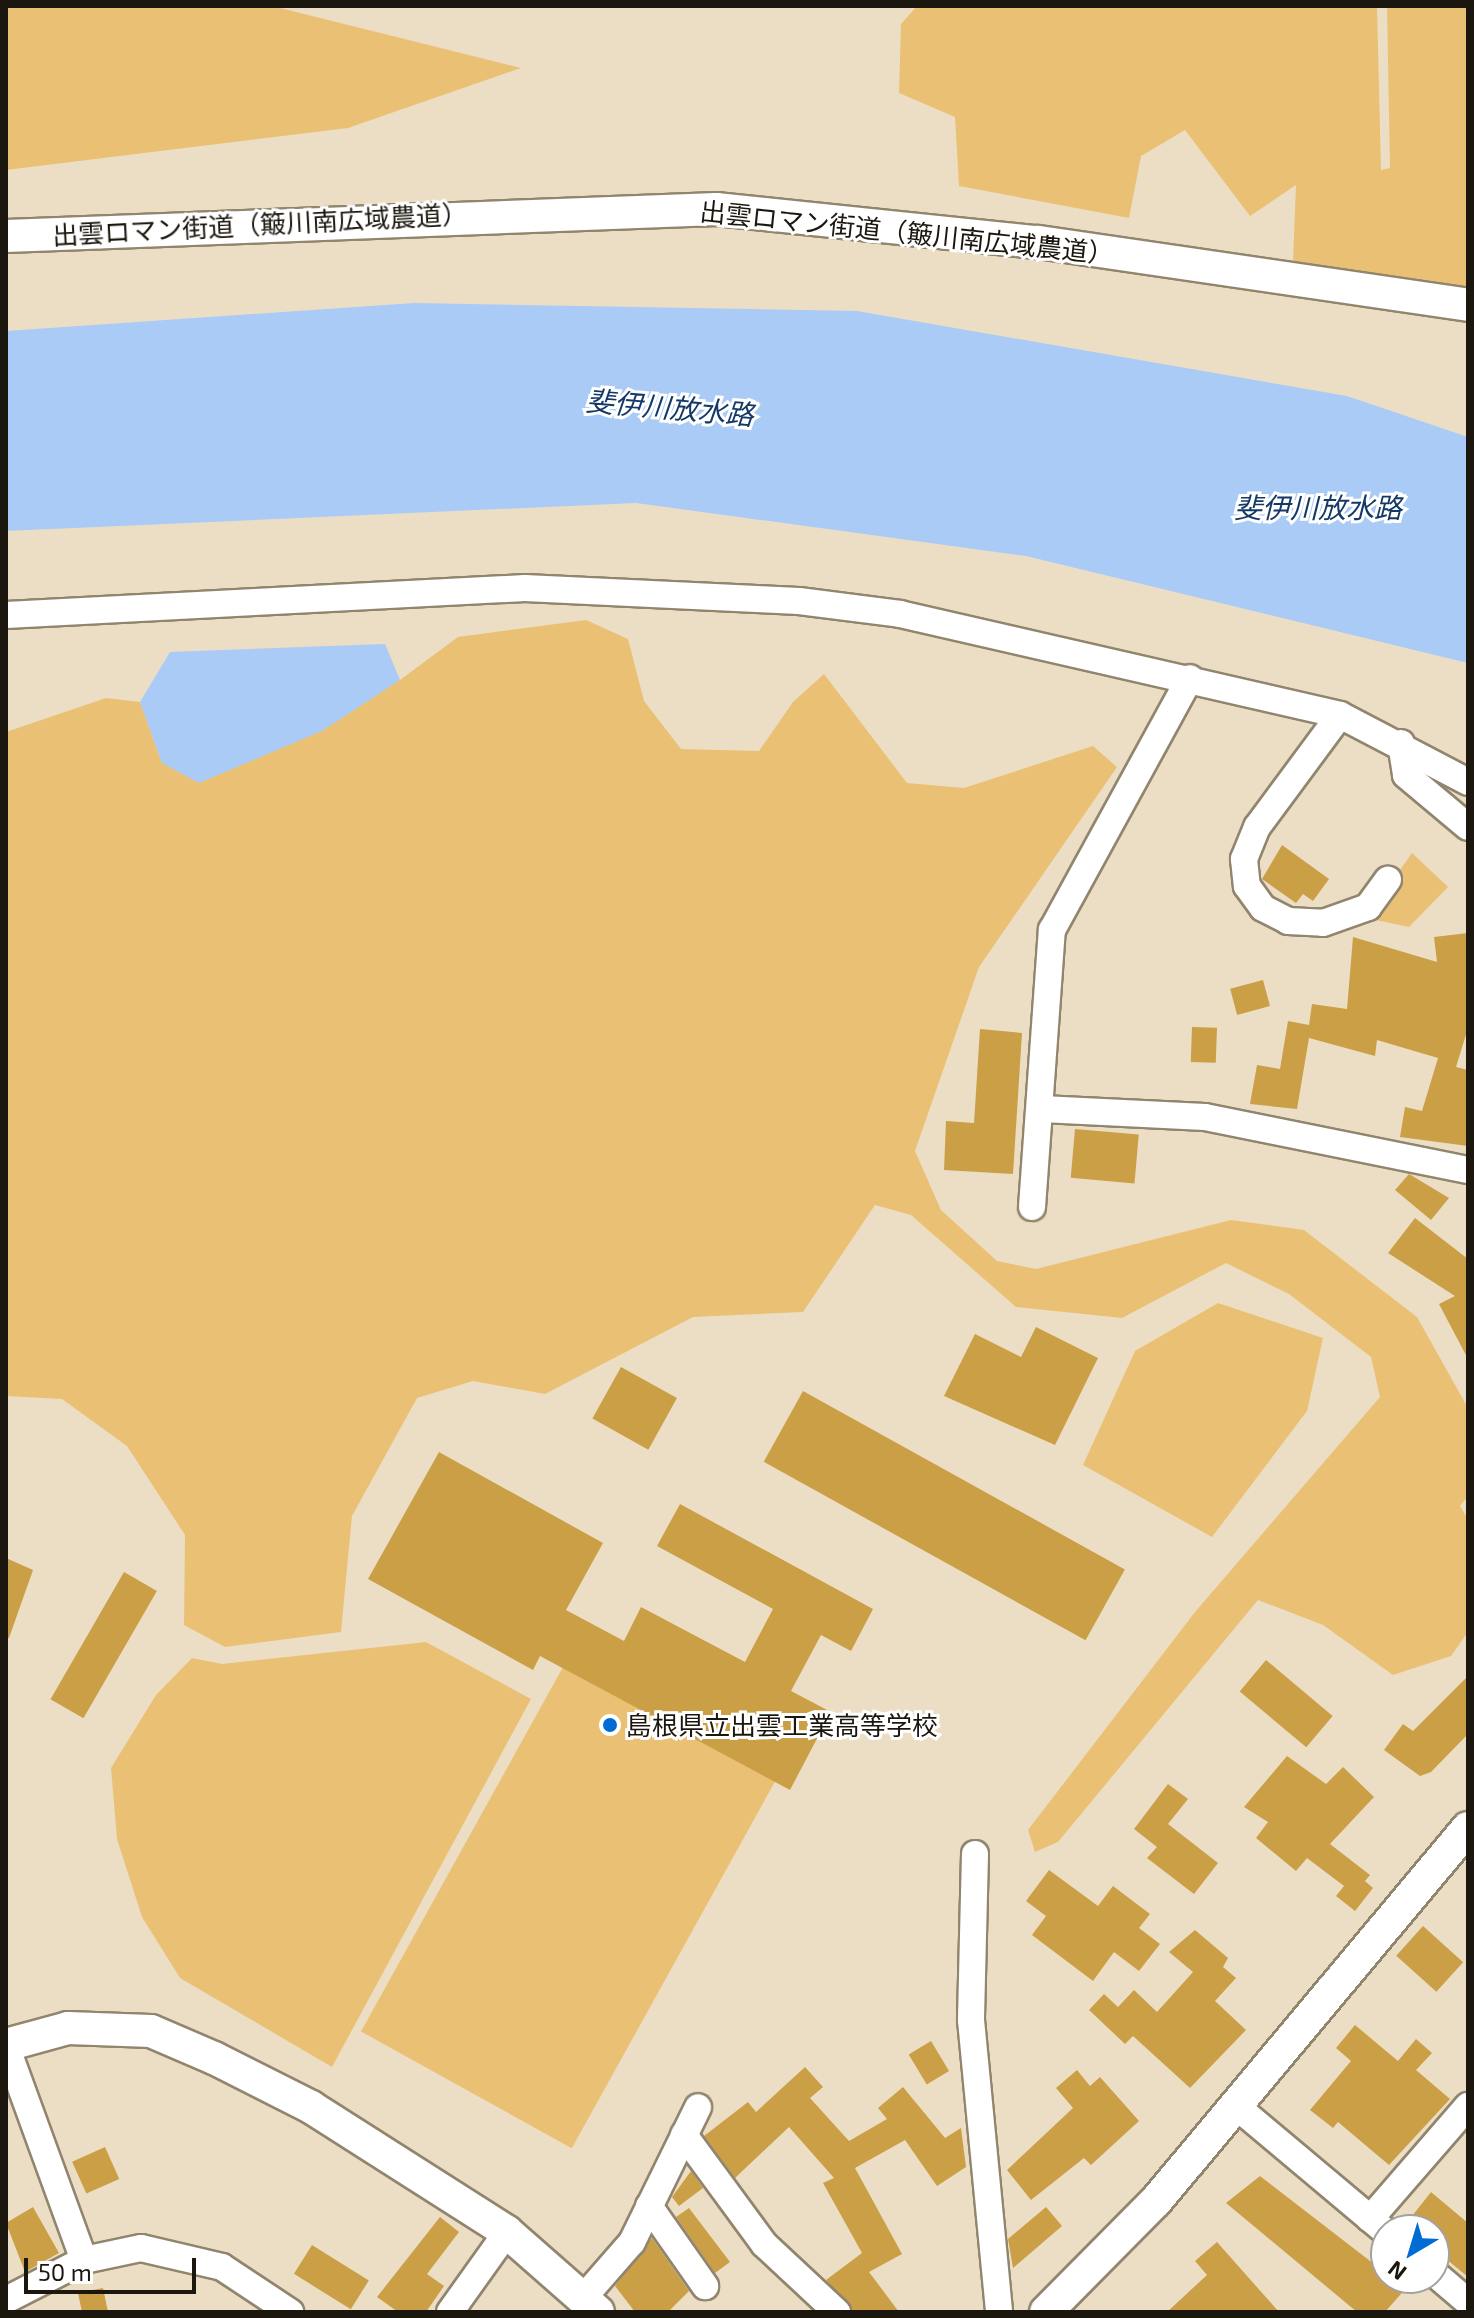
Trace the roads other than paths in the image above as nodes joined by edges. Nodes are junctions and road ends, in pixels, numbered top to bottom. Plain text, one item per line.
1 (6, 236) edge
2 (1468, 305) edge
3 (6, 615) edge
4 (1190, 678) junction
5 (1340, 715) junction
6 (1401, 743) junction
7 (1468, 782) edge
8 (1468, 827) edge
9 (1388, 879) dead end
10 (1042, 1109) junction
11 (1468, 1170) edge
12 (1032, 1207) dead end
13 (1468, 1828) edge
14 (975, 1854) dead end
15 (6, 2045) edge
16 (1236, 2106) junction
17 (1468, 2106) edge
18 (698, 2107) dead end
19 (684, 2135) junction
20 (649, 2206) junction
21 (1387, 2214) edge
22 (1370, 2219) edge
23 (507, 2232) junction
24 (84, 2260) junction
25 (705, 2286) dead end
26 (1450, 2287) edge
27 (6, 2300) edge
28 (1468, 2302) edge
29 (591, 2305) edge
30 (290, 2312) edge
31 (450, 2312) edge
32 (837, 2312) edge
33 (999, 2312) edge
34 (1046, 2312) edge

1 - 2 street, 出雲ロマン街道（簸川南広域農道）
3 - 4 street
4 - 5 street
4 - 10 street
5 - 6 street
5 - 9 street
6 - 7 street
6 - 8 street
10 - 11 street
10 - 12 street
13 - 16 street
14 - 33 street
15 - 23 street
15 - 24 street
16 - 22 street
16 - 34 street
17 - 21 street
18 - 19 street
19 - 20 street
19 - 32 street
20 - 25 street
20 - 29 street
23 - 29 street
23 - 31 street
24 - 27 street
24 - 30 street
26 - 28 street

